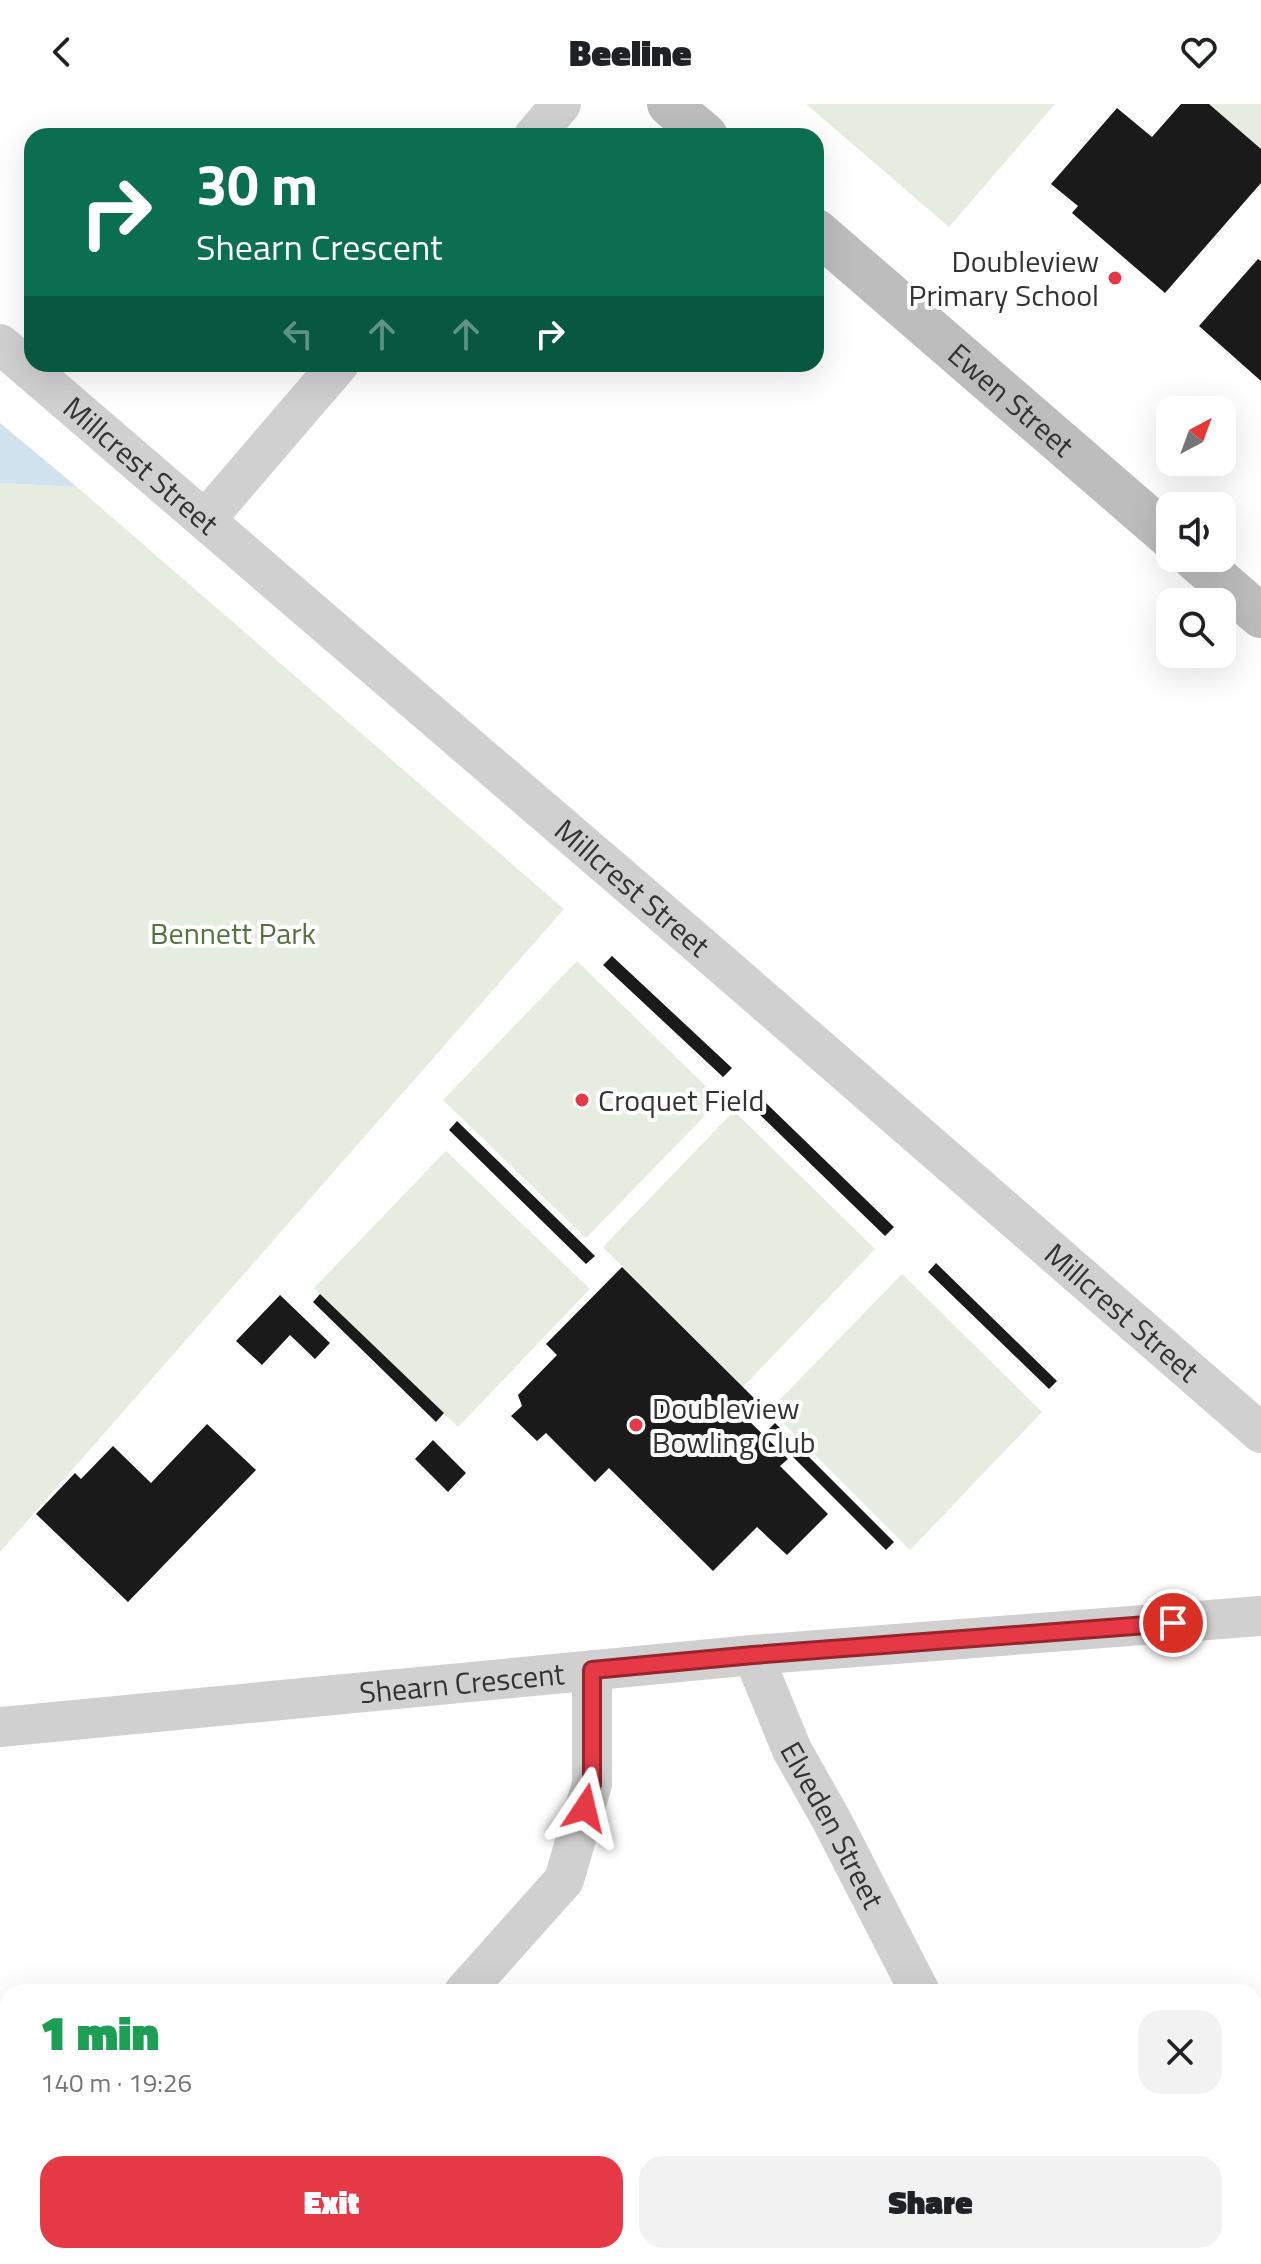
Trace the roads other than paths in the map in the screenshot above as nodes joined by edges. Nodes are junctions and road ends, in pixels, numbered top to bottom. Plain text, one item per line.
1 (561, 104) edge
2 (669, 104) edge
3 (541, 128) edge
4 (697, 128) edge
5 (824, 238) edge
6 (0, 344) edge
7 (24, 364) edge
8 (33, 372) edge
9 (332, 372) edge
10 (206, 519) junction
11 (1156, 525) edge
12 (1210, 572) edge
13 (1261, 616) edge
14 (1261, 1433) edge
15 (1261, 1616) edge
16 (753, 1655) junction
17 (592, 1670) junction
18 (0, 1727) edge
19 (471, 1984) edge
20 (916, 1984) edge

1 - 3 street
2 - 4 main road
5 - 11 main road, Ewen Street
6 - 7 street, Millcrest Street
8 - 10 street, Millcrest Street
9 - 10 street
10 - 14 street, Millcrest Street
12 - 13 main road
15 - 16 street, Shearn Crescent
16 - 17 street, Shearn Crescent
16 - 20 street, Elveden Street
17 - 18 street, Shearn Crescent
17 - 19 street

